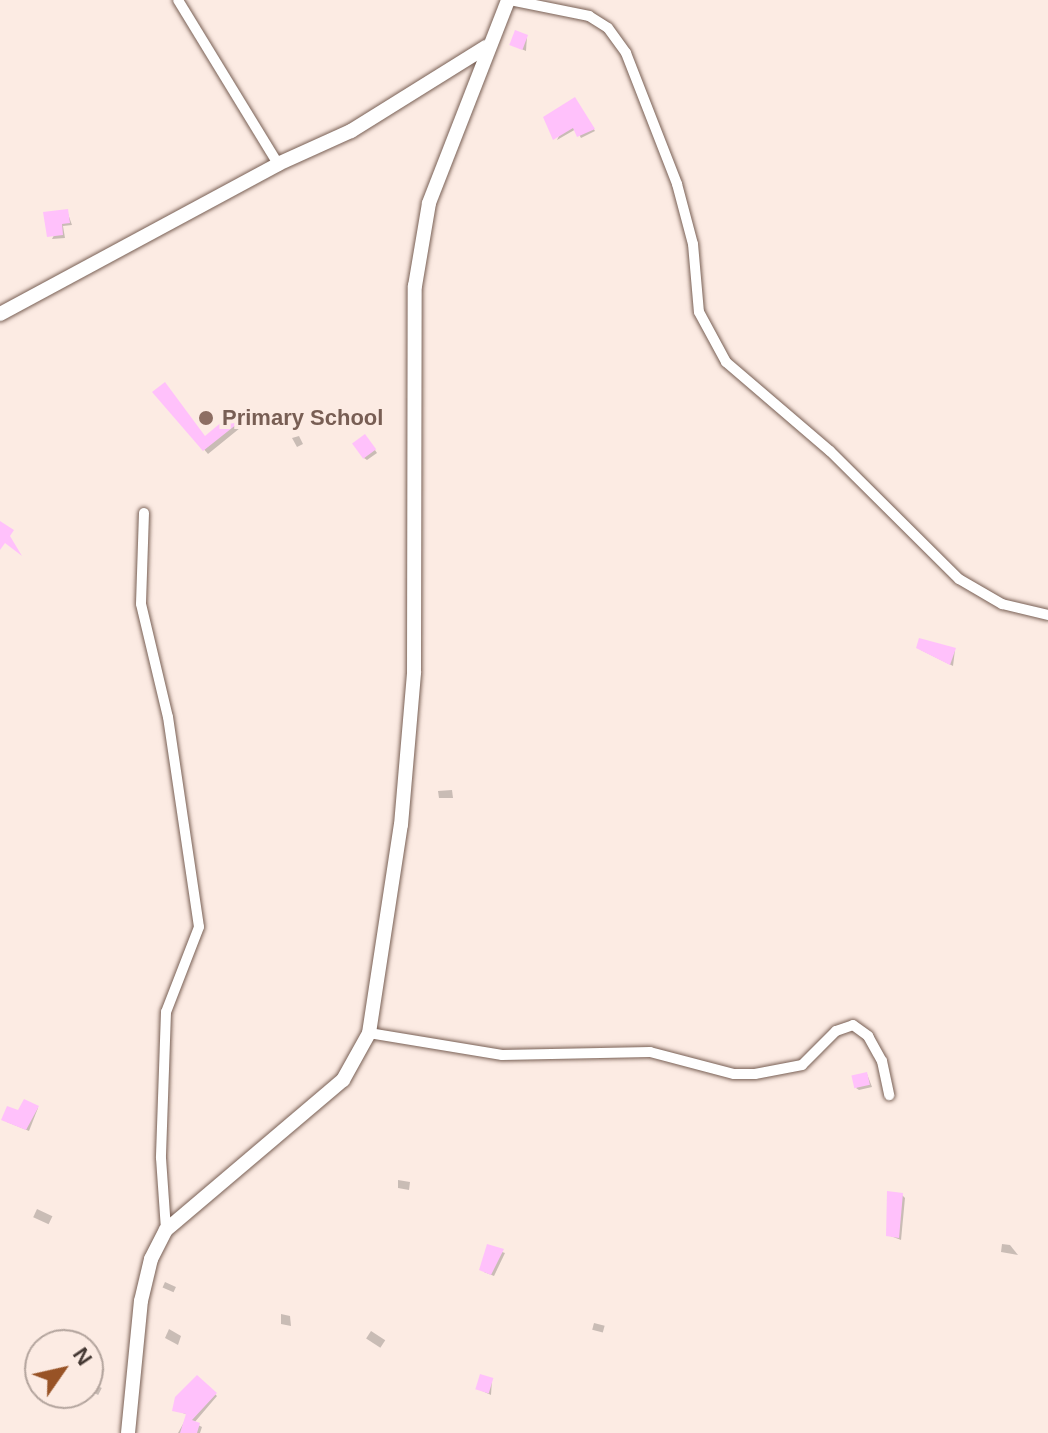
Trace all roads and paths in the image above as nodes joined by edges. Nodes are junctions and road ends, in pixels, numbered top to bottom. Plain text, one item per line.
1 (178, 0) edge
2 (509, 0) edge
3 (486, 47) junction
4 (278, 164) junction
5 (0, 314) edge
6 (144, 513) dead end
7 (1048, 615) edge
8 (369, 1033) junction
9 (889, 1095) dead end
10 (166, 1230) junction
11 (128, 1433) edge

1 - 4 street
2 - 3 main road
2 - 7 street
3 - 4 main road
3 - 8 main road
4 - 5 main road
6 - 10 street
8 - 9 street
8 - 10 main road
10 - 11 main road

